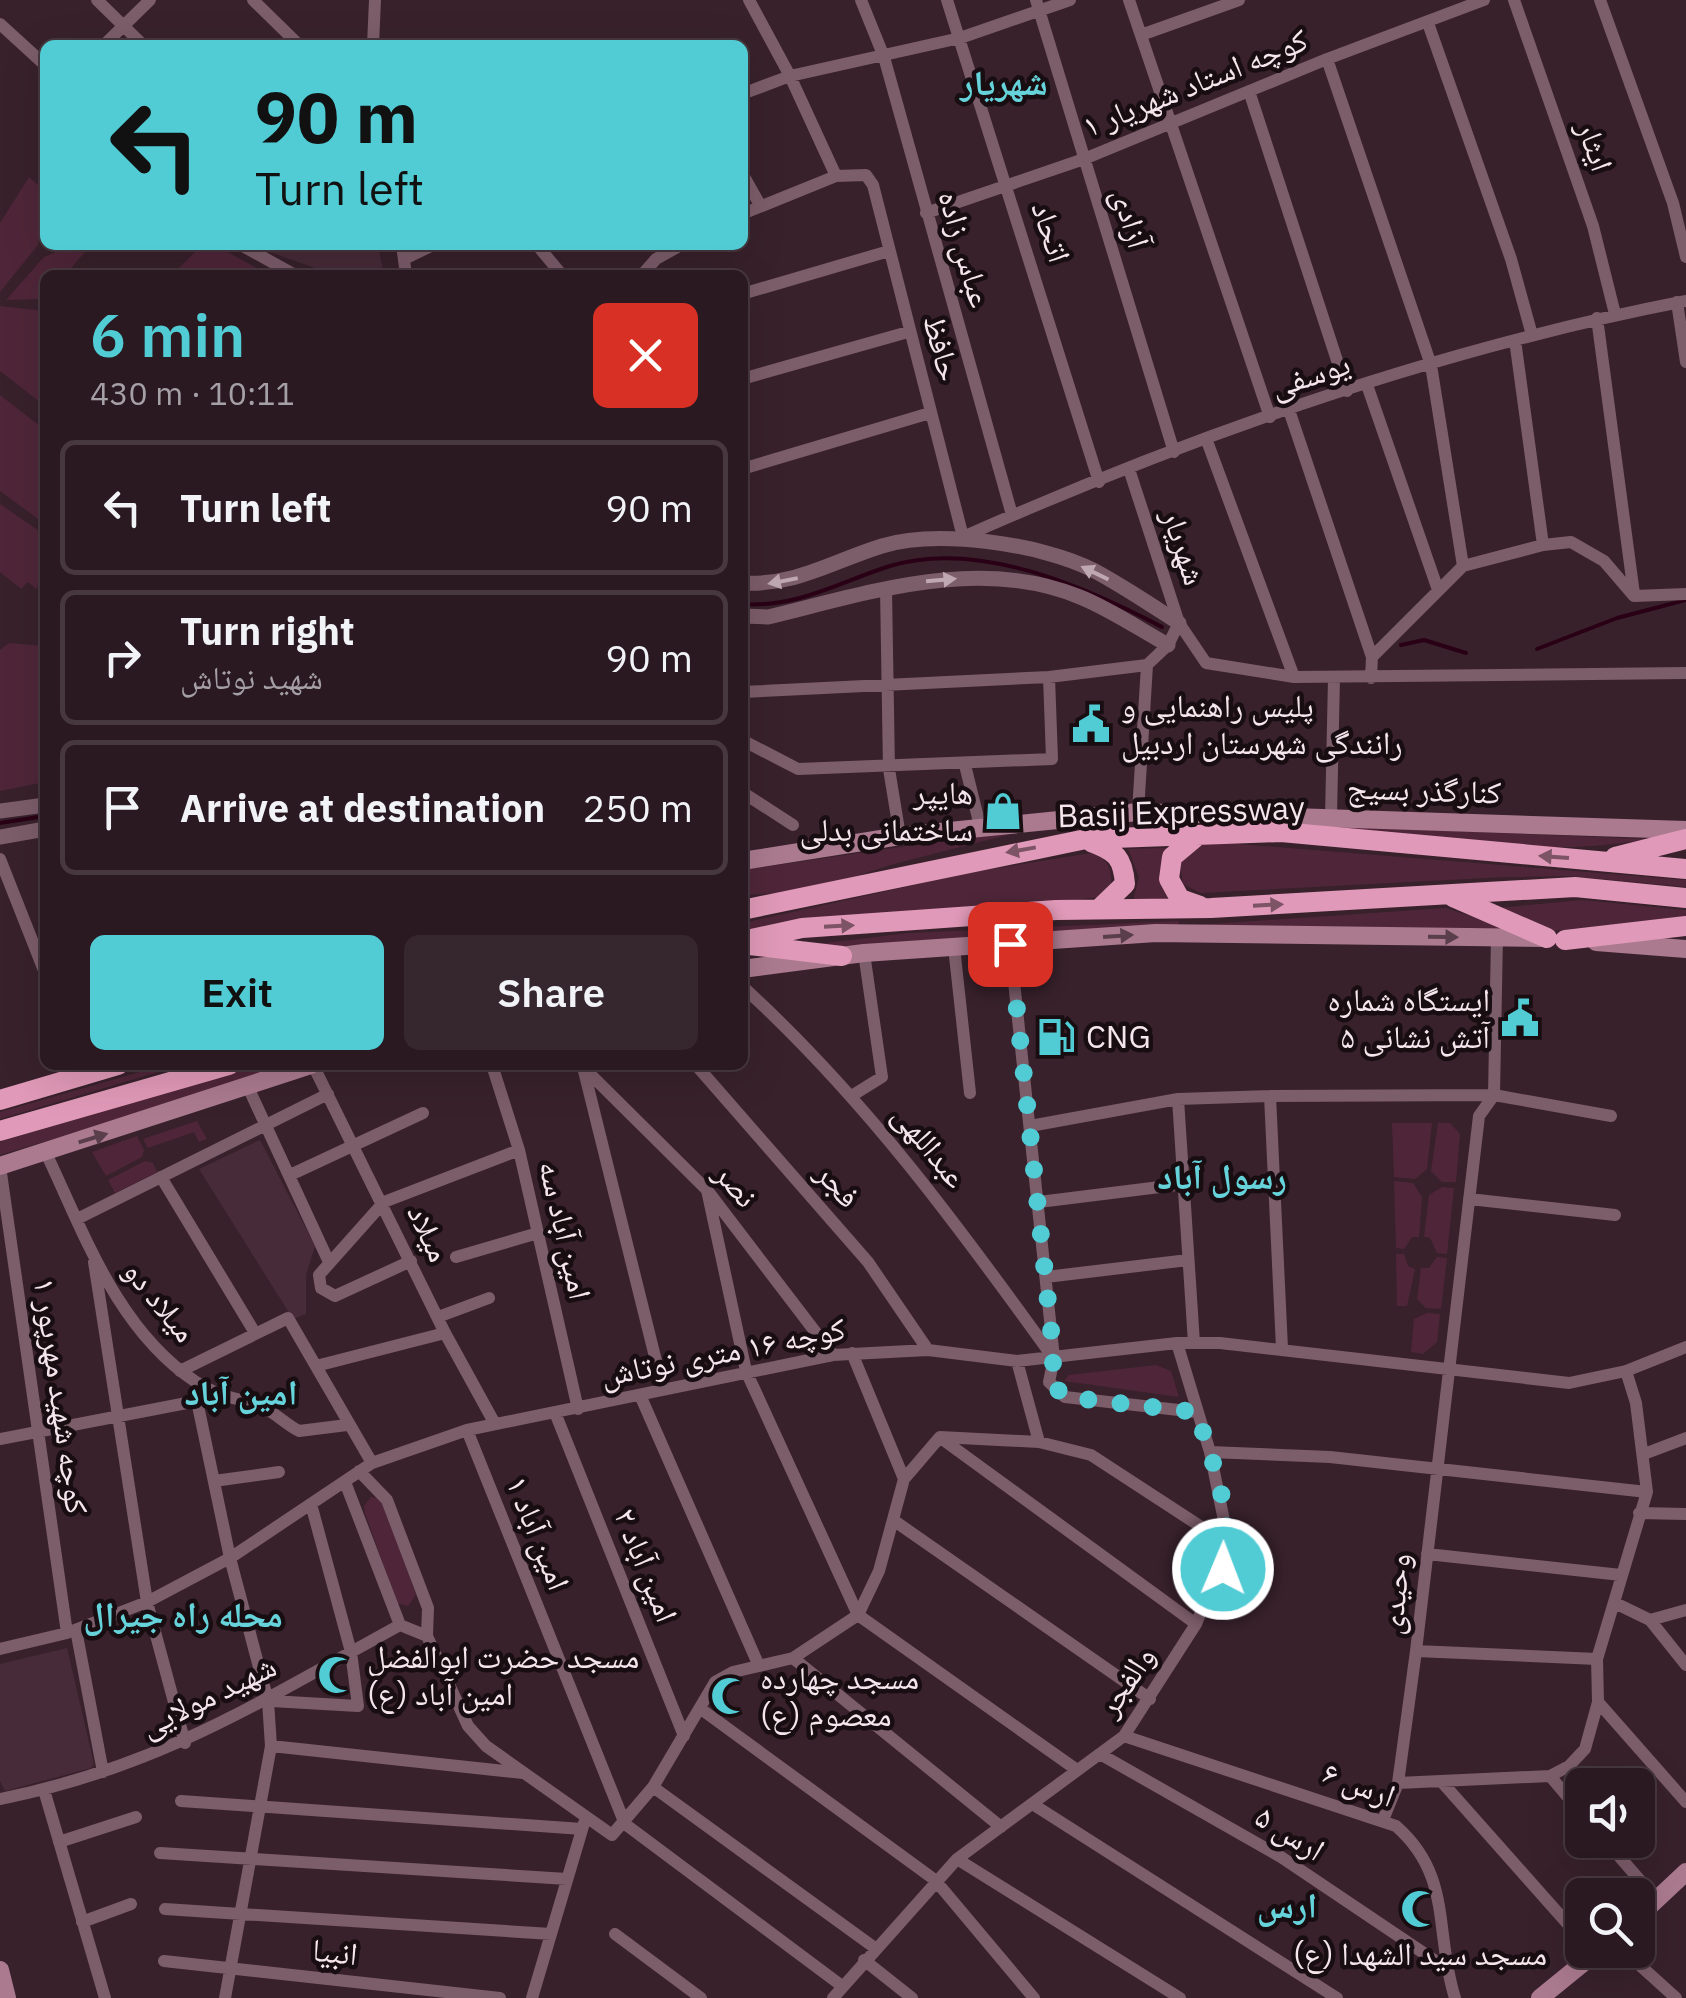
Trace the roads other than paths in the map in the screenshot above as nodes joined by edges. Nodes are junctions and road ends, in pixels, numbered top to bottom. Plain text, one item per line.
1 (98, 0) edge
2 (150, 0) edge
3 (253, 0) edge
4 (375, 0) edge
5 (749, 0) edge
6 (861, 0) edge
7 (947, 0) edge
8 (1070, 0) edge
9 (1129, 0) edge
10 (1239, 0) edge
11 (1484, 0) edge
12 (1514, 0) edge
13 (1600, 0) edge
14 (1038, 6) edge
15 (1428, 23) junction
16 (0, 24) edge
17 (123, 25) junction
18 (1141, 35) junction
19 (960, 38) junction
20 (109, 40) edge
21 (138, 40) edge
22 (294, 40) edge
23 (373, 40) edge
24 (884, 57) junction
25 (1327, 58) junction
26 (40, 60) edge
27 (790, 76) junction
28 (1250, 91) junction
29 (748, 92) edge
30 (1172, 124) junction
31 (1084, 159) junction
32 (836, 176) junction
33 (748, 184) edge
34 (1008, 187) junction
35 (760, 205) junction
36 (748, 211) edge
37 (926, 213) junction
38 (250, 250) edge
39 (541, 250) edge
40 (671, 250) edge
41 (888, 250) junction
42 (1686, 258) edge
43 (656, 259) junction
44 (286, 270) edge
45 (558, 270) edge
46 (646, 270) edge
47 (660, 270) edge
48 (748, 292) edge
49 (1682, 302) edge
50 (1614, 314) junction
51 (1598, 318) junction
52 (908, 332) junction
53 (1532, 335) junction
54 (1515, 340) junction
55 (1686, 362) edge
56 (1431, 365) junction
57 (748, 377) edge
58 (1367, 385) junction
59 (1347, 391) junction
60 (1289, 410) junction
61 (930, 414) junction
62 (1270, 418) junction
63 (1207, 441) junction
64 (1174, 452) junction
65 (748, 466) edge
66 (1129, 469) junction
67 (1100, 482) junction
68 (1012, 515) junction
69 (963, 536) junction
70 (1543, 544) junction
71 (1462, 566) junction
72 (748, 582) edge
73 (886, 589) junction
74 (1438, 590) junction
75 (1686, 594) edge
76 (1634, 596) junction
77 (748, 616) edge
78 (1179, 622) junction
79 (1168, 645) junction
80 (1372, 657) junction
81 (1147, 665) junction
82 (1686, 673) edge
83 (1049, 677) junction
84 (1294, 677) junction
85 (1334, 678) junction
86 (1372, 678) junction
87 (886, 684) junction
88 (748, 692) edge
89 (748, 743) edge
90 (964, 764) junction
91 (889, 769) junction
92 (748, 796) edge
93 (40, 806) edge
94 (0, 811) edge
95 (1138, 812) junction
96 (1331, 816) junction
97 (793, 825) dead end
98 (980, 826) junction
99 (40, 830) edge
100 (1686, 830) edge
101 (1199, 835) junction
102 (900, 836) junction
103 (0, 837) edge
104 (1686, 839) edge
105 (1086, 840) junction
106 (0, 859) edge
107 (748, 860) edge
108 (1602, 860) junction
109 (1686, 869) edge
110 (1447, 894) junction
111 (1686, 898) edge
112 (748, 901) edge
113 (774, 903) junction
114 (1211, 908) junction
115 (748, 909) edge
116 (1099, 910) junction
117 (1686, 926) edge
118 (1498, 938) junction
119 (1556, 939) junction
120 (748, 941) edge
121 (40, 942) edge
122 (748, 943) edge
123 (1010, 944) junction
124 (954, 948) junction
125 (1686, 949) edge
126 (864, 953) junction
127 (842, 956) junction
128 (748, 968) edge
129 (748, 992) edge
130 (100, 1070) edge
131 (212, 1070) edge
132 (297, 1070) edge
133 (315, 1070) edge
134 (494, 1070) edge
135 (583, 1070) edge
136 (586, 1070) edge
137 (700, 1070) edge
138 (248, 1087) junction
139 (970, 1092) dead end
140 (328, 1094) junction
141 (853, 1095) junction
142 (1494, 1095) junction
143 (1270, 1096) junction
144 (4, 1097) edge
145 (1178, 1099) junction
146 (423, 1112) dead end
147 (1611, 1116) dead end
148 (267, 1125) junction
149 (1030, 1126) junction
150 (0, 1131) edge
151 (353, 1142) junction
152 (519, 1150) junction
153 (46, 1152) junction
154 (0, 1166) edge
155 (290, 1175) junction
156 (161, 1177) junction
157 (1184, 1184) junction
158 (707, 1190) junction
159 (1469, 1199) junction
160 (384, 1202) junction
161 (1039, 1202) junction
162 (1616, 1215) dead end
163 (77, 1218) junction
164 (538, 1232) junction
165 (456, 1257) dead end
166 (328, 1260) junction
167 (411, 1260) junction
168 (1188, 1260) junction
169 (94, 1262) junction
170 (1046, 1277) junction
171 (489, 1298) dead end
172 (438, 1318) junction
173 (255, 1333) junction
174 (445, 1334) junction
175 (1194, 1342) junction
176 (1177, 1343) junction
177 (1686, 1347) edge
178 (1282, 1348) junction
179 (928, 1350) junction
180 (852, 1353) junction
181 (833, 1355) junction
182 (1054, 1358) junction
183 (1017, 1361) junction
184 (316, 1366) junction
185 (180, 1371) junction
186 (746, 1371) junction
187 (1447, 1371) junction
188 (1626, 1372) junction
189 (664, 1389) junction
190 (640, 1396) junction
191 (578, 1409) junction
192 (1196, 1412) junction
193 (556, 1415) junction
194 (122, 1416) junction
195 (347, 1424) junction
196 (496, 1424) junction
197 (467, 1430) junction
198 (38, 1432) junction
199 (940, 1437) junction
200 (1686, 1438) edge
201 (0, 1439) edge
202 (1039, 1442) junction
203 (1210, 1452) junction
204 (1644, 1454) junction
205 (372, 1463) junction
206 (1438, 1468) junction
207 (359, 1470) junction
208 (278, 1472) dead end
209 (904, 1479) junction
210 (214, 1482) junction
211 (345, 1482) junction
212 (1647, 1492) junction
213 (311, 1504) junction
214 (1639, 1513) junction
215 (1686, 1514) edge
216 (896, 1522) junction
217 (1230, 1546) junction
218 (1427, 1554) junction
219 (230, 1558) junction
220 (1622, 1575) junction
221 (147, 1602) junction
222 (1615, 1603) junction
223 (1686, 1610) edge
224 (858, 1615) junction
225 (1650, 1620) junction
226 (1196, 1624) junction
227 (400, 1625) junction
228 (72, 1631) junction
229 (428, 1636) junction
230 (0, 1649) edge
231 (1416, 1650) junction
232 (351, 1652) junction
233 (793, 1658) junction
234 (1597, 1660) junction
235 (1686, 1665) edge
236 (759, 1666) junction
237 (1150, 1700) junction
238 (268, 1701) junction
239 (1598, 1702) junction
240 (702, 1708) junction
241 (684, 1736) junction
242 (1124, 1736) junction
243 (184, 1743) junction
244 (270, 1746) junction
245 (1100, 1754) junction
246 (1077, 1770) junction
247 (103, 1772) junction
248 (526, 1774) junction
249 (1550, 1776) junction
250 (1441, 1781) junction
251 (1398, 1783) junction
252 (654, 1787) junction
253 (44, 1790) junction
254 (1565, 1794) edge
255 (0, 1798) edge
256 (180, 1801) dead end
257 (1686, 1802) edge
258 (1034, 1806) junction
259 (259, 1807) junction
260 (136, 1817) dead end
261 (1383, 1820) junction
262 (584, 1822) junction
263 (624, 1824) junction
264 (1001, 1827) junction
265 (59, 1842) junction
266 (160, 1853) dead end
267 (1621, 1858) edge
268 (251, 1859) junction
269 (957, 1859) junction
270 (567, 1880) junction
271 (935, 1880) junction
272 (1683, 1881) edge
273 (1657, 1900) joint
274 (130, 1904) dead end
275 (165, 1909) dead end
276 (241, 1914) junction
277 (1565, 1918) edge
278 (82, 1922) junction
279 (551, 1934) junction
280 (615, 1934) dead end
281 (875, 1948) junction
282 (864, 1960) junction
283 (164, 1961) dead end
284 (230, 1968) junction
285 (1446, 1968) junction
286 (1571, 1968) edge
287 (1643, 1968) edge
288 (0, 1970) edge
289 (837, 1992) edge
290 (7, 1998) edge
291 (105, 1998) edge
292 (226, 1998) edge
293 (500, 1998) edge
294 (532, 1998) edge
295 (701, 1998) edge
296 (912, 1998) edge
297 (1034, 1998) edge
298 (1180, 1998) edge
299 (1337, 1998) edge
300 (1455, 1998) edge
301 (1540, 1998) edge
302 (1676, 1998) edge

1 - 17 street
2 - 17 street
3 - 22 street
4 - 23 street
5 - 27 street
6 - 24 street, عباس زاده
7 - 19 street, اتحاد
8 - 14 street
9 - 18 street
10 - 18 street
11 - 15 street, کوچه استاد شهریار ۱
12 - 50 street, ایثار
13 - 42 street
14 - 19 street
14 - 31 street, آزادی
15 - 25 street, کوچه استاد شهریار ۱
15 - 53 street
16 - 26 street
17 - 20 street
17 - 21 street
18 - 30 street
19 - 24 street
19 - 34 street, اتحاد
24 - 27 street
24 - 37 street, عباس زاده
25 - 28 street, کوچه استاد شهریار ۱
25 - 56 street
27 - 29 street
27 - 32 street
28 - 30 street, کوچه استاد شهریار ۱
28 - 59 street
30 - 31 street, کوچه استاد شهریار ۱
30 - 62 street
31 - 34 street, کوچه استاد شهریار ۱
31 - 64 street, آزادی
32 - 35 street
32 - 41 street, حافظ
33 - 35 street
34 - 37 street, کوچه استاد شهریار ۱
34 - 67 street, اتحاد
35 - 36 street
37 - 68 street, عباس زاده
38 - 44 street
39 - 45 street
40 - 43 street
41 - 48 street
41 - 52 street, حافظ
43 - 46 street
43 - 47 street
49 - 50 street, یوسفی
49 - 55 street
50 - 51 street, یوسفی
51 - 53 street, یوسفی
51 - 76 street
52 - 57 street
52 - 61 street, حافظ
53 - 54 street, یوسفی
54 - 56 street, یوسفی
54 - 70 street
56 - 58 street, یوسفی
56 - 71 street
58 - 59 street, یوسفی
58 - 74 street
59 - 60 street, یوسفی
60 - 62 street, یوسفی
60 - 80 street
61 - 65 street
61 - 69 street, حافظ
62 - 63 street, یوسفی
63 - 64 street, یوسفی
63 - 84 street
64 - 66 street, یوسفی
66 - 67 street, یوسفی
66 - 78 street, شهریار
67 - 68 street, یوسفی
68 - 69 street, یوسفی
69 -> 72 street
78 -> 69 street
70 - 71 street
70 - 76 street
71 - 74 street
73 - 77 street
73 -> 79 street
73 - 87 street
74 - 80 street
75 - 76 street
78 - 79 street, شهریار
78 - 84 street
79 - 81 street, شهریار
80 - 86 street
81 - 83 street
81 - 95 street
82 - 86 street
83 - 87 street
83 - 90 street
84 - 85 street
85 - 86 street
85 - 96 street
87 - 88 street
87 - 91 street
89 - 91 street
90 - 91 street
90 - 98 street
91 - 102 street
92 - 97 street
93 - 94 street
95 - 96 main road, کنارگذر بسیج
95 - 98 main road, کنارگذر بسیج
96 - 100 main road, کنارگذر بسیج
98 - 102 main road, کنارگذر بسیج
99 - 103 street
101 - 105 highway, Basij Expressway
108 -> 101 highway, Basij Expressway
101 - 114 highway
102 - 107 main road, کنارگذر بسیج
104 - 108 highway
105 -> 113 highway, Basij Expressway
105 - 116 highway
106 - 121 street
108 - 109 highway, Basij Expressway
110 - 111 highway
114 -> 110 highway
110 - 119 highway
112 - 113 highway
113 - 115 highway, Basij Expressway
114 - 116 highway
120 -> 116 highway
117 - 119 highway
118 - 119 main road
123 -> 118 main road
118 - 142 street
119 - 125 main road
122 - 127 highway
123 - 124 main road
123 - 149 street
124 - 126 main road
124 - 139 street
126 - 127 main road
126 - 141 street
127 - 128 main road
129 - 141 street, عبداللهی
130 - 144 highway
131 - 150 highway
132 - 138 main road
133 - 140 street, میلاد
134 - 152 street, امین آباد سه
135 - 189 street
136 - 158 street, نصر
137 - 179 street, فجر
138 - 148 street
153 -> 138 main road
140 - 148 street
140 - 151 street, میلاد
141 - 182 street, عبداللهی
142 - 143 street
142 - 147 street
142 - 159 street, وحیدی
143 - 145 street
143 - 178 street
145 - 149 street
145 - 157 street
146 - 151 street
148 - 155 street
148 - 156 street
149 - 161 street
151 - 155 street
151 - 160 street, میلاد
152 - 160 street
152 - 164 street, امین آباد سه
153 - 154 main road
153 - 163 street, میلاد دو
154 - 198 street, کوچه شهید مهرپور ۱
155 - 166 street
156 - 163 street
156 - 173 street
157 - 161 street
157 - 168 street
158 - 181 street, نصر
158 - 186 street
159 - 162 street
159 - 187 street, وحیدی
160 - 166 street
160 - 167 street, میلاد
161 - 170 street
163 - 169 street, میلاد دو
164 - 165 street
164 - 191 street, امین آباد سه
166 - 167 street
167 - 172 street, میلاد
168 - 170 street
168 - 175 street
169 - 185 street, میلاد دو
169 - 194 street
170 - 182 street
171 - 172 street
172 - 174 street, میلاد
173 - 184 street
173 - 185 street
174 - 184 street
174 - 196 street, میلاد
175 - 176 street, کوچه ۱۶ متری نوتاش
175 - 178 street, کوچه ۱۶ متری نوتاش
176 - 182 street, کوچه ۱۶ متری نوتاش
176 - 192 street
177 - 188 street, کوچه ۱۶ متری نوتاش
178 - 187 street, کوچه ۱۶ متری نوتاش
179 - 180 street, کوچه ۱۶ متری نوتاش
179 - 183 street, کوچه ۱۶ متری نوتاش
180 - 181 street, کوچه ۱۶ متری نوتاش
180 - 209 street
181 - 186 street, کوچه ۱۶ متری نوتاش
182 - 183 street, کوچه ۱۶ متری نوتاش
182 - 192 street
183 - 202 street
184 - 195 street
185 - 195 street, میلاد دو
186 - 189 street, کوچه ۱۶ متری نوتاش
186 - 224 street
187 - 188 street, کوچه ۱۶ متری نوتاش
187 - 206 street, وحیدی
188 - 204 street
189 - 190 street, کوچه ۱۶ متری نوتاش
190 - 191 street, کوچه ۱۶ متری نوتاش
190 - 236 street
191 - 193 street, کوچه ۱۶ متری نوتاش
192 - 203 street
193 - 196 street, کوچه ۱۶ متری نوتاش
193 - 241 street, ۲ امین آباد
194 - 198 street
194 - 210 street
194 - 221 street
195 - 205 street
196 - 197 street, کوچه ۱۶ متری نوتاش
197 - 205 street, کوچه ۱۶ متری نوتاش
197 - 263 street, ۱ امین آباد
198 - 201 street
198 - 228 street, کوچه شهید مهرپور ۱
199 - 202 street
199 - 209 street
199 - 226 street
200 - 204 street
202 - 217 street
203 - 206 street
203 - 217 street
204 - 212 street
205 - 207 street, کوچه ۱۶ متری نوتاش
206 - 212 street
206 - 218 street, وحیدی
207 - 211 street, کوچه ۱۶ متری نوتاش
207 - 229 street
208 - 210 street
209 - 216 street
210 - 219 street
211 - 213 street, کوچه ۱۶ متری نوتاش
211 - 227 street
212 - 214 street
213 - 219 street, کوچه ۱۶ متری نوتاش
213 - 232 street
214 - 215 street
214 - 220 street
216 - 224 street
216 - 237 street
217 - 226 street, والفجر
218 - 220 street
218 - 231 street, وحیدی
219 - 221 street, کوچه ۱۶ متری نوتاش
219 - 238 street
220 - 222 street
221 - 228 street, کوچه ۱۶ متری نوتاش
221 - 243 street
222 - 225 street
222 - 234 street
223 - 225 street
224 - 233 street
224 - 246 street
225 - 235 street
226 - 237 street, والفجر
227 - 229 street
227 - 232 street, شهید مولایی
228 - 230 street, کوچه ۱۶ متری نوتاش
228 - 247 street, کوچه شهید مهرپور ۱
229 - 248 street
231 - 234 street
231 - 251 street, وحیدی
232 - 238 street, شهید مولایی
232 - 238 street
233 - 236 street
233 - 264 street
234 - 239 street
236 - 240 street
237 - 242 street, والفجر
238 - 243 street, شهید مولایی
238 - 244 street
239 - 249 street
239 - 257 street
240 - 241 street
240 - 271 street
241 - 252 street
242 - 245 street, والفجر
242 - 261 street, ارس ۶
243 - 247 street, شهید مولایی
244 - 248 street
244 - 259 street
245 - 246 street, والفجر
245 - 285 street, ارس ۵
246 - 258 street, والفجر
247 - 253 street, شهید مولایی
248 - 262 street
249 - 250 street
249 - 254 street
250 - 251 street
250 - 277 street
251 - 261 street, وحیدی
252 - 263 street
252 - 281 street
253 - 255 street, شهید مولایی
253 - 265 street
256 - 259 street
258 - 264 street, والفجر
258 - 299 street
259 - 262 street
259 - 268 street
260 - 265 street
261 - 285 street, ارس ۶
262 - 263 street
262 - 270 street
263 - 289 street
264 - 269 street, والفجر
265 - 278 street
266 - 268 street
267 - 273 street
268 - 270 street
268 - 276 street
269 - 271 street, والفجر
269 - 298 street
270 - 279 street
271 - 281 street, والفجر
271 - 297 street
272 - 273 main road
274 - 278 street
275 - 276 street
276 - 279 street
276 - 284 street
278 - 291 street
279 - 294 street
280 - 295 street
281 - 282 street, والفجر
282 - 289 street, والفجر
282 - 296 street
283 - 284 street, انبیا
284 - 292 street
284 - 293 street, انبیا
285 - 300 street, ارس ۶
286 - 301 main road
287 - 302 street
288 - 290 main road

